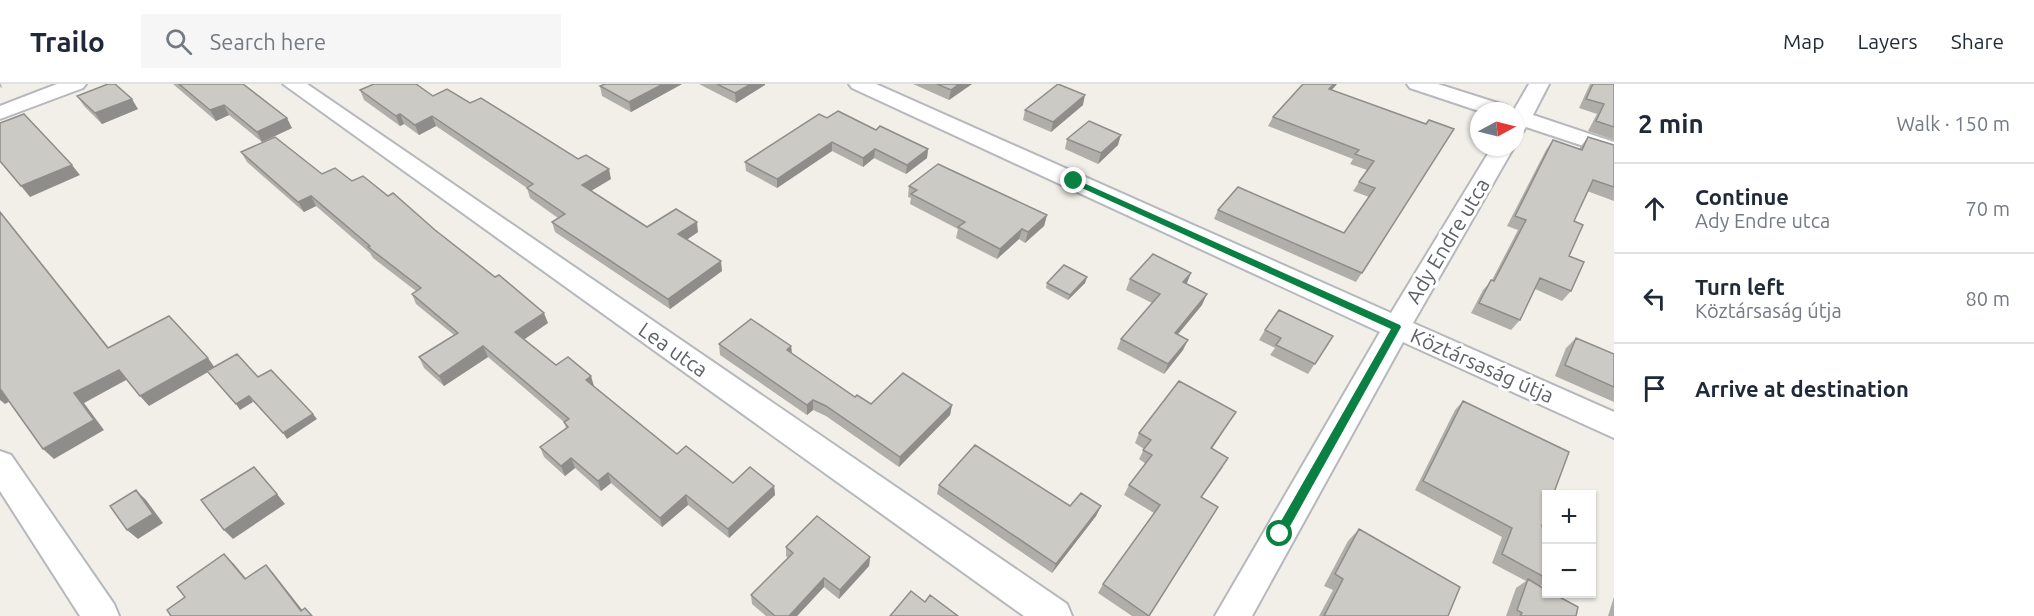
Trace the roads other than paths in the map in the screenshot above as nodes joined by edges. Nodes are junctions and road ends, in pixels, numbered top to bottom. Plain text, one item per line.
1 (76, 84) edge
2 (293, 84) edge
3 (859, 84) edge
4 (1417, 84) edge
5 (1539, 84) edge
6 (1472, 102) edge
7 (1524, 109) edge
8 (0, 113) edge
9 (1524, 122) edge
10 (1614, 149) edge
11 (1498, 156) edge
12 (1397, 327) junction
13 (1614, 426) edge
14 (0, 464) edge
15 (101, 616) edge
16 (1054, 616) edge
17 (1233, 616) edge

1 - 8 street
2 - 16 street, Lea utca
3 - 12 street, Köztársaság útja
4 - 6 street
5 - 7 street
9 - 10 street
11 - 12 street, Ady Endre utca
12 - 13 street, Köztársaság útja
12 - 17 street, Ady Endre utca
14 - 15 street

